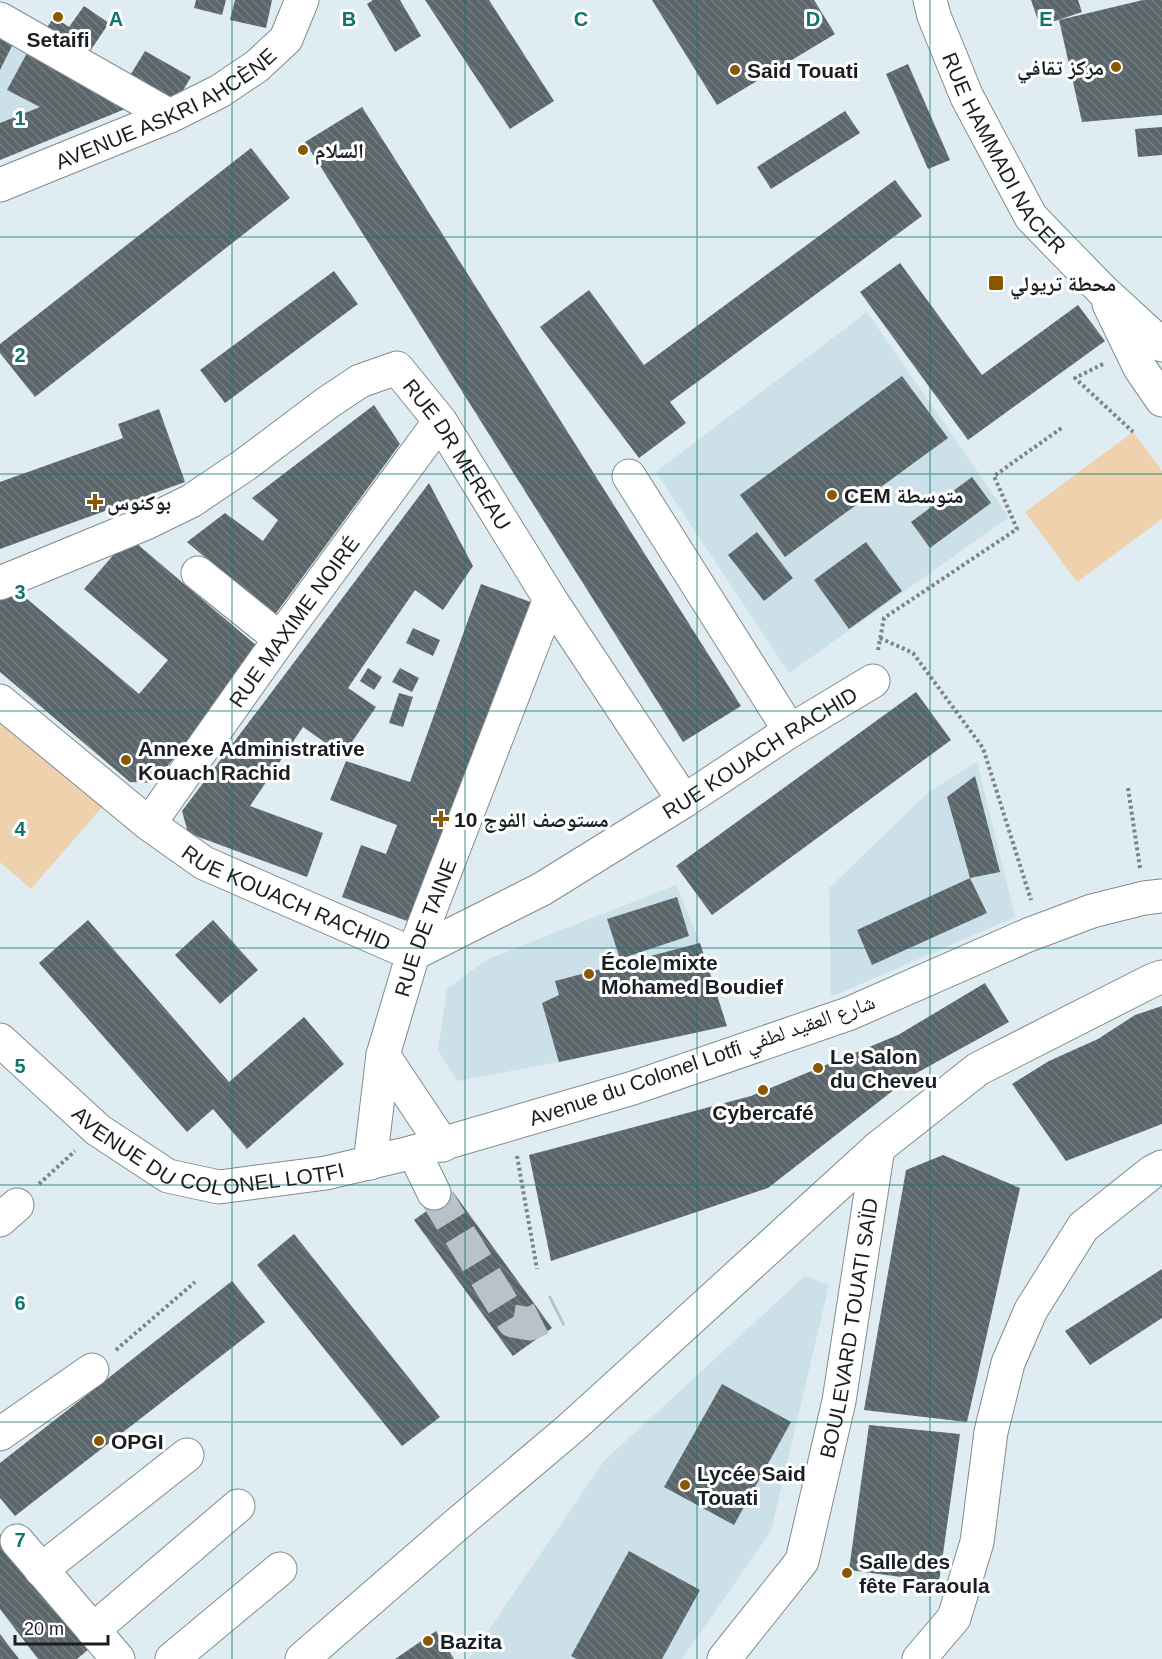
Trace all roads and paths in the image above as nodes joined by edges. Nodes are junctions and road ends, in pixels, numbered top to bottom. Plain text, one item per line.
1 (302, 0) edge
2 (930, 0) edge
3 (0, 19) edge
4 (170, 116) junction
5 (0, 185) edge
6 (1103, 291) junction
7 (1162, 345) edge
8 (1131, 350) junction
9 (1162, 400) edge
10 (440, 421) junction
11 (1063, 427) dead end
12 (1133, 432) dead end
13 (629, 476) dead end
14 (198, 573) dead end
15 (0, 583) edge
16 (550, 599) junction
17 (880, 638) junction
18 (280, 639) junction
19 (873, 681) joint
20 (0, 700) edge
21 (790, 731) junction
22 (1128, 788) dead end
23 (684, 801) junction
24 (149, 824) junction
25 (1153, 897) edge
26 (1031, 901) dead end
27 (413, 954) junction
28 (1162, 977) edge
29 (0, 1040) edge
30 (383, 1055) junction
31 (98, 1130) junction
32 (878, 1148) junction
33 (428, 1149) junction
34 (516, 1152) dead end
35 (370, 1163) junction
36 (1162, 1167) edge
37 (1162, 1182) edge
38 (1130, 1190) junction
39 (434, 1193) tunnel mouth
40 (8, 1213) edge
41 (537, 1269) dead end
42 (195, 1282) dead end
43 (92, 1370) joint
44 (0, 1434) edge
45 (187, 1455) dead end
46 (238, 1506) dead end
47 (17, 1541) dead end
48 (280, 1569) dead end
49 (41, 1570) junction
50 (93, 1630) junction
51 (118, 1659) edge
52 (172, 1659) edge
53 (302, 1659) edge
54 (724, 1659) edge
55 (919, 1659) edge

1 - 4 street, AVENUE ASKRI AHCÈNE
2 - 6 street, RUE HAMMADI NACER
3 - 4 street
4 - 5 street, AVENUE ASKRI AHCÈNE
6 - 7 street, RUE HAMMADI NACER
6 - 8 street
8 - 9 street
8 - 12 path
10 - 15 street, RUE DR MEREAU
10 - 16 street, RUE DR MEREAU
10 - 18 street, RUE MAXIME NOIRÉ
11 - 17 path
13 - 21 street
14 - 18 street
16 - 23 street, RUE DR MEREAU
16 - 27 street, RUE DE TAINE
17 - 19 path
17 - 26 path
18 - 24 street, RUE MAXIME NOIRÉ
19 - 21 street, RUE KOUACH RACHID
20 - 24 street, RUE KOUACH RACHID
21 - 23 street, RUE KOUACH RACHID
22 - 25 path
23 - 27 street, RUE KOUACH RACHID
24 - 27 street, RUE KOUACH RACHID
25 - 33 street, Avenue du Colonel Lotfi شارع العقيد لطفي
27 - 30 street, RUE DE TAINE
28 - 32 street
29 - 31 street, AVENUE DU COLONEL LOTFI
30 - 33 street
30 - 35 street, RUE DE TAINE
31 - 35 street, AVENUE DU COLONEL LOTFI
31 - 40 path
32 - 53 street
32 - 54 street, BOULEVARD TOUATI SAÏD
33 - 35 street, AVENUE DU COLONEL LOTFI
33 - 39 street
34 - 41 path
36 - 38 street
37 - 38 street
38 - 55 street
42 - 43 path
43 - 44 street
45 - 49 street
46 - 50 street
47 - 49 street
48 - 52 street
49 - 50 street
50 - 51 street

